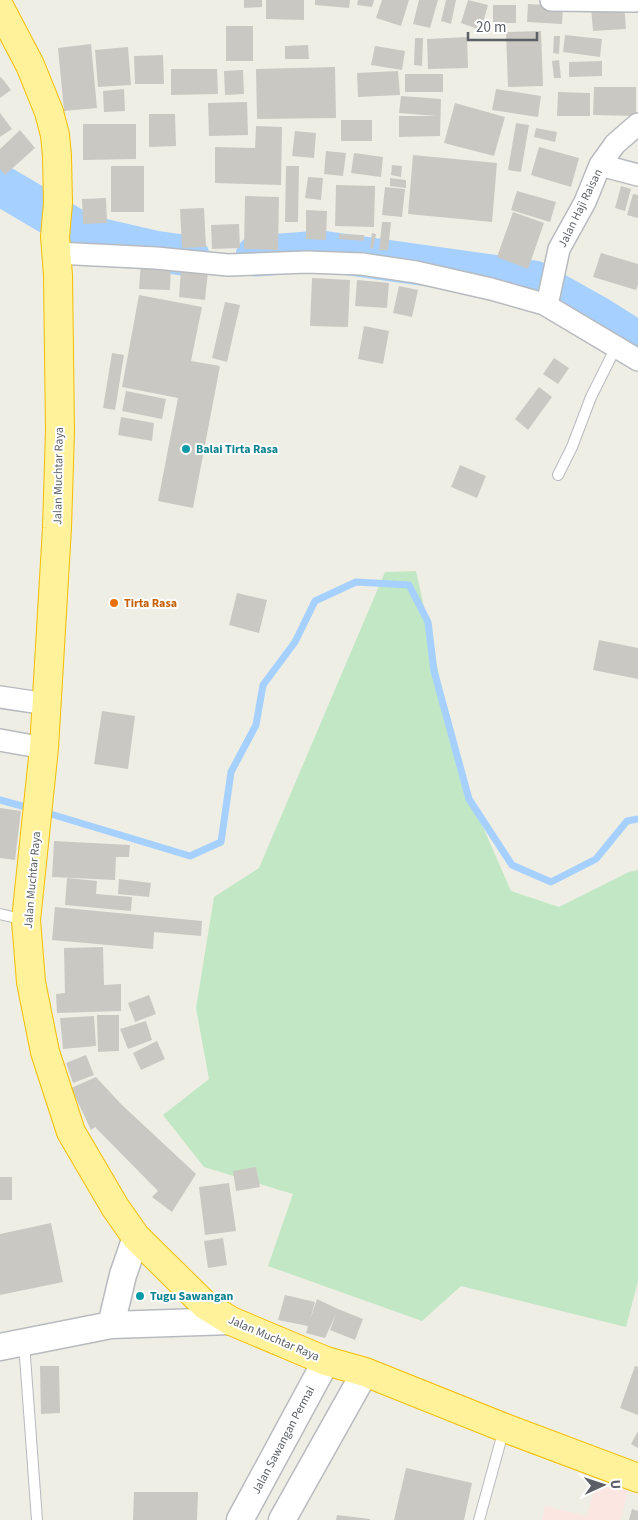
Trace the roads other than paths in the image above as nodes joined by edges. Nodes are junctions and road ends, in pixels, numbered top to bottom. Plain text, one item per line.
1 (551, 0) edge
2 (636, 4) edge
3 (0, 8) edge
4 (638, 124) edge
5 (600, 165) junction
6 (638, 175) edge
7 (56, 245) junction
8 (546, 300) junction
9 (616, 347) junction
10 (638, 360) edge
11 (558, 475) dead end
12 (0, 697) edge
13 (47, 704) junction
14 (0, 740) edge
15 (44, 748) junction
16 (0, 914) edge
17 (26, 920) junction
18 (136, 1237) junction
19 (231, 1321) junction
20 (111, 1325) junction
21 (12, 1344) edge
22 (326, 1361) junction
23 (365, 1372) junction
24 (505, 1428) junction
25 (638, 1478) edge
26 (37, 1520) edge
27 (240, 1520) edge
28 (282, 1520) edge
29 (479, 1520) edge

1 - 2 street
3 - 7 highway, Jalan Muchtar Raya
4 - 5 street, Jalan Haji Raisan
5 - 6 street
5 - 8 street, Jalan Haji Raisan
7 - 8 street
7 - 13 highway, Jalan Muchtar Raya
8 - 9 street
9 - 10 street
9 - 11 lane
12 - 13 street
13 - 15 highway, Jalan Muchtar Raya
14 - 15 street
15 - 17 highway, Jalan Muchtar Raya
16 - 17 lane
17 - 18 highway, Jalan Muchtar Raya
18 - 19 highway, Jalan Muchtar Raya
18 - 20 street
19 - 20 street
19 - 22 highway, Jalan Muchtar Raya
20 - 21 street
21 - 26 lane
22 - 23 highway, Jalan Muchtar Raya
22 - 27 street, Jalan Sawangan Permai
23 - 24 highway, Jalan Muchtar Raya
23 - 28 street
24 - 25 highway, Jalan Muchtar Raya
24 - 29 lane

